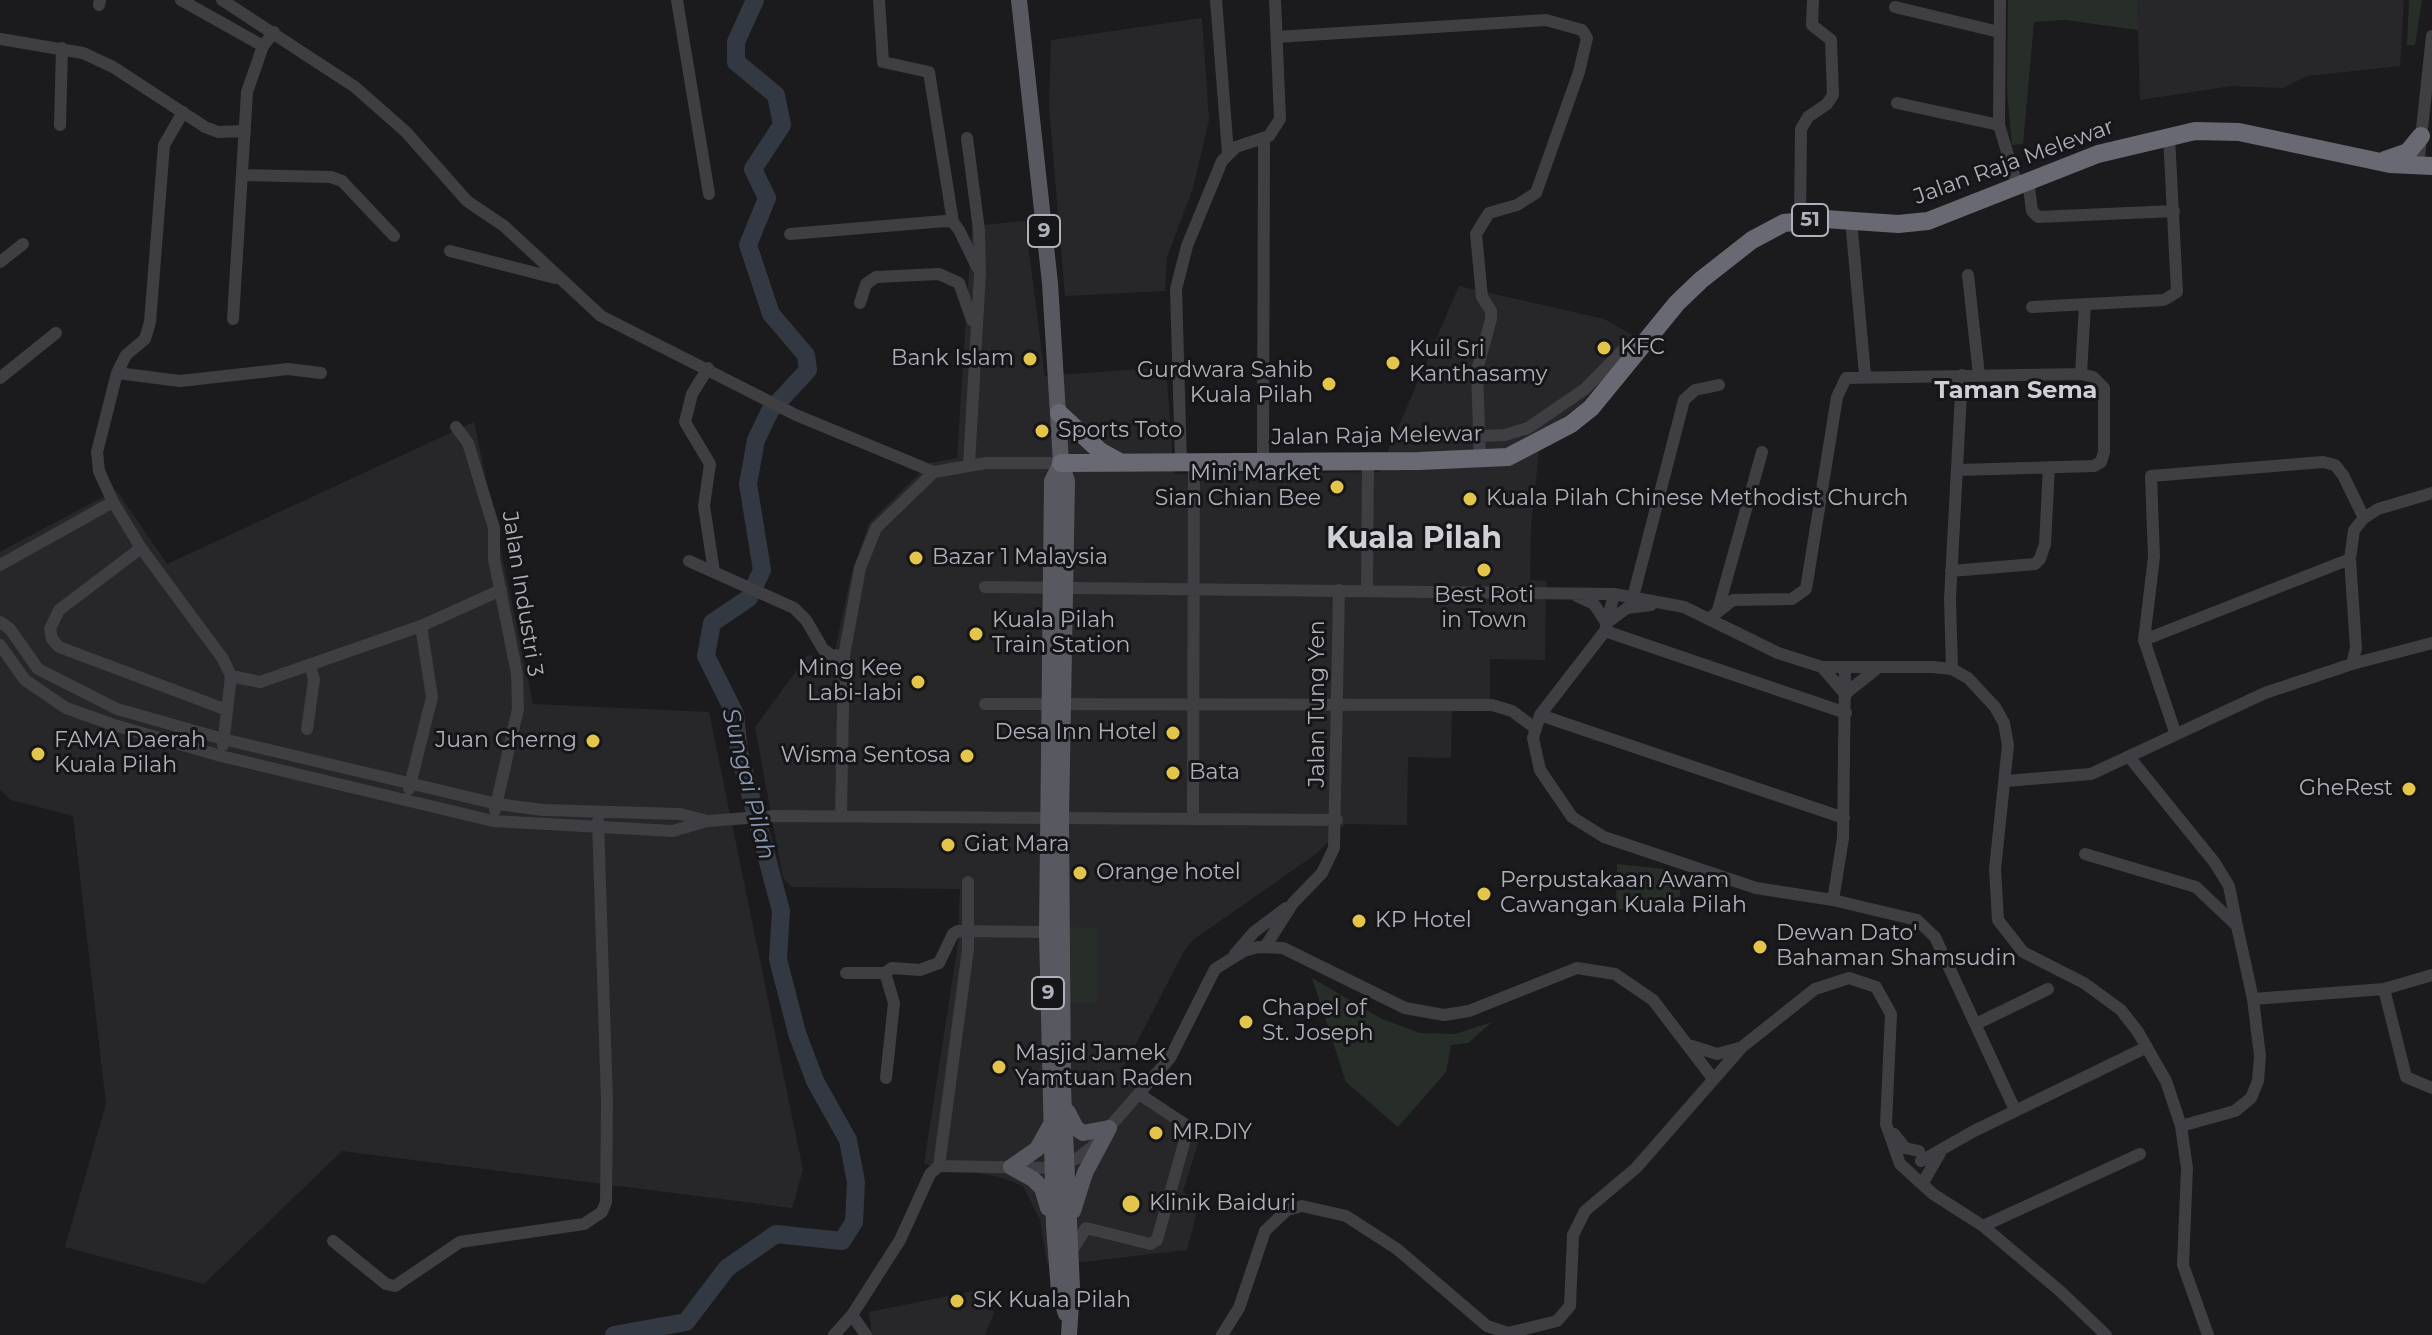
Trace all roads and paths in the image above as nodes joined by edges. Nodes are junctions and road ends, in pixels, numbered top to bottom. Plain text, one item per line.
1 (181, 0) edge
2 (222, 0) edge
3 (677, 0) edge
4 (879, 0) edge
5 (1019, 0) edge
6 (1216, 0) edge
7 (1275, 0) edge
8 (1813, 0) edge
9 (2000, 0) edge
10 (1895, 7) dead end
11 (274, 32) junction
12 (1999, 32) junction
13 (1277, 37) junction
14 (0, 39) edge
15 (2432, 43) edge
16 (263, 46) junction
17 (62, 48) junction
18 (1897, 103) dead end
19 (183, 112) junction
20 (60, 125) dead end
21 (1999, 125) junction
22 (245, 131) junction
23 (2425, 134) edge
24 (2169, 136) junction
25 (2257, 137) junction
26 (967, 138) dead end
27 (1264, 138) junction
28 (1228, 153) junction
29 (2354, 158) junction
30 (2429, 168) edge
31 (242, 175) junction
32 (2022, 182) junction
33 (709, 194) dead end
34 (2174, 211) junction
35 (1800, 220) junction
36 (1851, 220) junction
37 (953, 222) junction
38 (790, 234) dead end
39 (394, 236) dead end
40 (23, 244) dead end
41 (450, 251) dead end
42 (0, 262) edge
43 (980, 273) junction
44 (1968, 275) dead end
45 (558, 279) junction
46 (860, 303) dead end
47 (2085, 304) junction
48 (2032, 307) dead end
49 (233, 319) dead end
50 (56, 333) dead end
51 (975, 343) junction
52 (1636, 353) junction
53 (708, 368) junction
54 (117, 373) junction
55 (321, 373) dead end
56 (2081, 374) junction
57 (1865, 375) junction
58 (1962, 375) junction
59 (1979, 375) junction
60 (0, 378) edge
61 (1719, 385) dead end
62 (1059, 413) junction
63 (456, 427) dead end
64 (1479, 436) junction
65 (1762, 452) dead end
66 (1480, 460) junction
67 (1368, 461) junction
68 (1120, 462) junction
69 (1187, 462) junction
70 (1263, 462) junction
71 (1061, 463) junction
72 (969, 465) junction
73 (2049, 467) junction
74 (1959, 470) junction
75 (934, 472) junction
76 (2432, 493) edge
77 (113, 502) junction
78 (2364, 518) junction
79 (141, 548) junction
80 (2350, 559) junction
81 (689, 561) dead end
82 (0, 565) edge
83 (1951, 571) junction
84 (714, 572) junction
85 (985, 587) dead end
86 (1058, 587) junction
87 (1194, 588) junction
88 (1367, 589) junction
89 (501, 590) junction
90 (1339, 590) junction
91 (1558, 592) junction
92 (1614, 594) junction
93 (1633, 597) junction
94 (1684, 607) junction
95 (1714, 614) junction
96 (0, 622) edge
97 (421, 626) junction
98 (1606, 626) junction
99 (2144, 640) junction
100 (2432, 643) edge
101 (0, 645) edge
102 (844, 656) junction
103 (2352, 664) junction
104 (310, 665) junction
105 (1822, 667) junction
106 (1877, 669) junction
107 (1952, 669) junction
108 (1845, 670) junction
109 (231, 676) junction
110 (1846, 694) junction
111 (985, 704) dead end
112 (1056, 705) junction
113 (1193, 706) junction
114 (1338, 707) junction
115 (227, 710) junction
116 (1846, 713) junction
117 (1538, 721) junction
118 (307, 729) dead end
119 (2175, 732) junction
120 (223, 739) junction
121 (221, 756) junction
122 (2130, 758) junction
123 (2006, 781) junction
124 (410, 783) junction
125 (406, 800) junction
126 (497, 804) junction
127 (598, 812) junction
128 (841, 816) junction
129 (1055, 818) junction
130 (1844, 818) junction
131 (1193, 819) junction
132 (1337, 820) junction
133 (493, 821) junction
134 (707, 821) junction
135 (598, 827) junction
136 (2085, 854) dead end
137 (968, 882) dead end
138 (1833, 900) junction
139 (1293, 903) junction
140 (2237, 926) junction
141 (968, 931) junction
142 (1047, 932) junction
143 (1265, 947) junction
144 (1233, 957) junction
145 (846, 973) dead end
146 (885, 973) junction
147 (2432, 975) edge
148 (2048, 989) dead end
149 (2384, 989) junction
150 (2253, 999) junction
151 (1976, 1024) junction
152 (1689, 1045) junction
153 (1742, 1047) junction
154 (2147, 1047) junction
155 (1717, 1054) junction
156 (886, 1078) dead end
157 (1709, 1081) junction
158 (1063, 1088) junction
159 (2432, 1088) edge
160 (1139, 1094) junction
161 (2015, 1110) junction
162 (1050, 1126) junction
163 (2181, 1126) junction
164 (1109, 1128) junction
165 (1950, 1144) junction
166 (2140, 1154) dead end
167 (1911, 1158) junction
168 (939, 1166) junction
169 (1059, 1166) junction
170 (1011, 1167) junction
171 (1925, 1179) junction
172 (1933, 1194) junction
173 (1983, 1226) junction
174 (1062, 1227) junction
175 (333, 1241) dead end
176 (1071, 1252) junction
177 (852, 1315) junction
178 (1069, 1327) edge
179 (834, 1335) edge
180 (866, 1335) edge
181 (1222, 1335) edge
182 (2106, 1335) edge
183 (2208, 1335) edge

1 - 16 street
2 - 11 street
3 - 33 street
4 - 37 street
5 - 62 main road, 9
6 - 28 street
7 - 13 street
8 - 35 street
9 - 12 street
10 - 12 street
11 - 16 street
11 - 45 street
12 - 21 street
13 - 27 street
13 - 64 street
14 - 17 street
15 - 23 street
16 - 22 street
17 - 19 street
17 - 20 street
18 - 21 street
19 - 22 street
19 - 54 street
21 - 32 street
22 - 31 street
23 - 29 highway
23 - 30 highway
24 - 25 highway, Jalan Raja Melewar / 51
24 - 32 highway, Jalan Raja Melewar / 51
24 - 34 street
25 - 29 highway, Jalan Raja Melewar / 51
25 - 30 highway, Jalan Raja Melewar / 51
26 - 43 street
27 - 28 street
27 - 70 street
28 - 69 street
29 - 30 highway, Jalan Raja Melewar / 51
31 - 39 street
31 - 49 street
32 - 34 street
32 - 36 highway, Jalan Raja Melewar / 51
34 - 47 street
35 - 36 highway, Jalan Raja Melewar / 51
35 - 52 highway, Jalan Raja Melewar / 51
36 - 57 street
37 - 38 street
37 - 43 street
40 - 42 street
41 - 45 street
43 - 51 street
44 - 59 street
45 - 53 street
46 - 51 street
47 - 48 street
47 - 56 street
50 - 60 street
51 - 72 street
52 - 64 street
52 - 66 highway, Jalan Raja Melewar / 51
53 - 75 street
53 - 84 street
54 - 55 street
54 - 77 street
56 - 59 street
56 - 73 street
57 - 58 street
57 - 95 street
58 - 59 street
58 - 74 street
61 - 93 street
62 - 68 highway
62 - 71 main road, 9
63 - 89 street, Jalan Industri 3
64 - 66 street
65 - 95 street
66 - 67 highway, Jalan Raja Melewar / 51
67 - 70 highway, Jalan Raja Melewar / 51
67 - 88 street
68 - 69 highway, Jalan Raja Melewar / 51
68 - 71 highway, Jalan Raja Melewar / 51
69 - 70 highway, Jalan Raja Melewar / 51
69 - 87 street
71 - 72 street
71 - 86 main road, 9
72 - 75 street
73 - 74 street
73 - 83 street
74 - 83 street
75 - 102 street
76 - 78 street
77 - 79 street
77 - 82 street
78 - 80 street
78 - 99 street
79 - 109 street
79 - 115 street
80 - 99 street
80 - 103 street
81 - 84 street
83 - 107 street
84 - 102 street
85 - 86 street
86 - 87 street
86 - 112 main road, 9
87 - 90 street
87 - 113 street
88 - 90 street
88 - 91 street
89 - 97 street
89 - 126 street, Jalan Industri 3
90 - 114 street, Jalan Tung Yen
91 - 92 street
91 - 98 street
92 - 93 street
92 - 98 street
93 - 94 street
94 - 95 street
94 - 98 street
95 - 105 street
96 - 120 street
97 - 104 street
97 - 124 street
98 - 116 street
98 - 117 street
99 - 119 street
100 - 103 street
101 - 121 street
102 - 128 street
103 - 119 street
104 - 109 street
104 - 118 street
105 - 108 street
105 - 110 street
106 - 107 street
106 - 108 street
106 - 110 street
107 - 123 street
108 - 110 street
109 - 115 street
110 - 116 street
111 - 112 street
112 - 113 street
112 - 129 main road, 9
113 - 114 street
113 - 131 street
114 - 117 street
114 - 132 street, Jalan Tung Yen
115 - 120 street
116 - 130 street
117 - 130 street
117 - 138 street
119 - 122 street
120 - 121 street
120 - 124 street
121 - 125 street
122 - 123 street
122 - 140 street
123 - 154 street
124 - 125 street
124 - 126 street
125 - 133 street
126 - 127 street
126 - 133 street, Jalan Industri 3
127 - 134 street
127 - 135 street
128 - 129 street
128 - 134 street
129 - 131 street
129 - 142 main road, 9
129 - 158 main road, 9
130 - 138 street
131 - 132 street
132 - 139 street, Jalan Tung Yen
133 - 135 street
134 - 135 street
135 - 175 street
136 - 140 street
137 - 141 street
138 - 151 street
139 - 143 street
139 - 144 street
140 - 150 street
141 - 142 street
141 - 146 street
141 - 168 street
142 - 162 main road, 9
143 - 144 street
143 - 152 street
144 - 160 street
145 - 146 street
146 - 156 street
147 - 149 street
148 - 151 street
149 - 150 street
149 - 159 street
150 - 163 street
151 - 161 street
152 - 155 street
152 - 157 street
153 - 155 street
153 - 157 street
153 - 167 street
154 - 161 street
154 - 163 street
155 - 157 street
157 - 181 street
158 - 164 main road
158 - 169 main road, 9
160 - 164 street
160 - 176 street
161 - 165 street
162 - 169 main road, 9
162 - 170 main road
163 - 183 street
164 - 169 street
164 - 174 main road
165 - 167 street
165 - 171 street
166 - 173 street
167 - 171 street
167 - 172 street
168 - 170 street
168 - 177 street
169 - 170 street
169 - 174 main road, 9
170 - 174 main road
171 - 172 street
172 - 173 street
173 - 182 street
174 - 176 main road, 9
174 - 178 main road, 9
176 - 178 main road, 9
177 - 179 street
177 - 180 street

